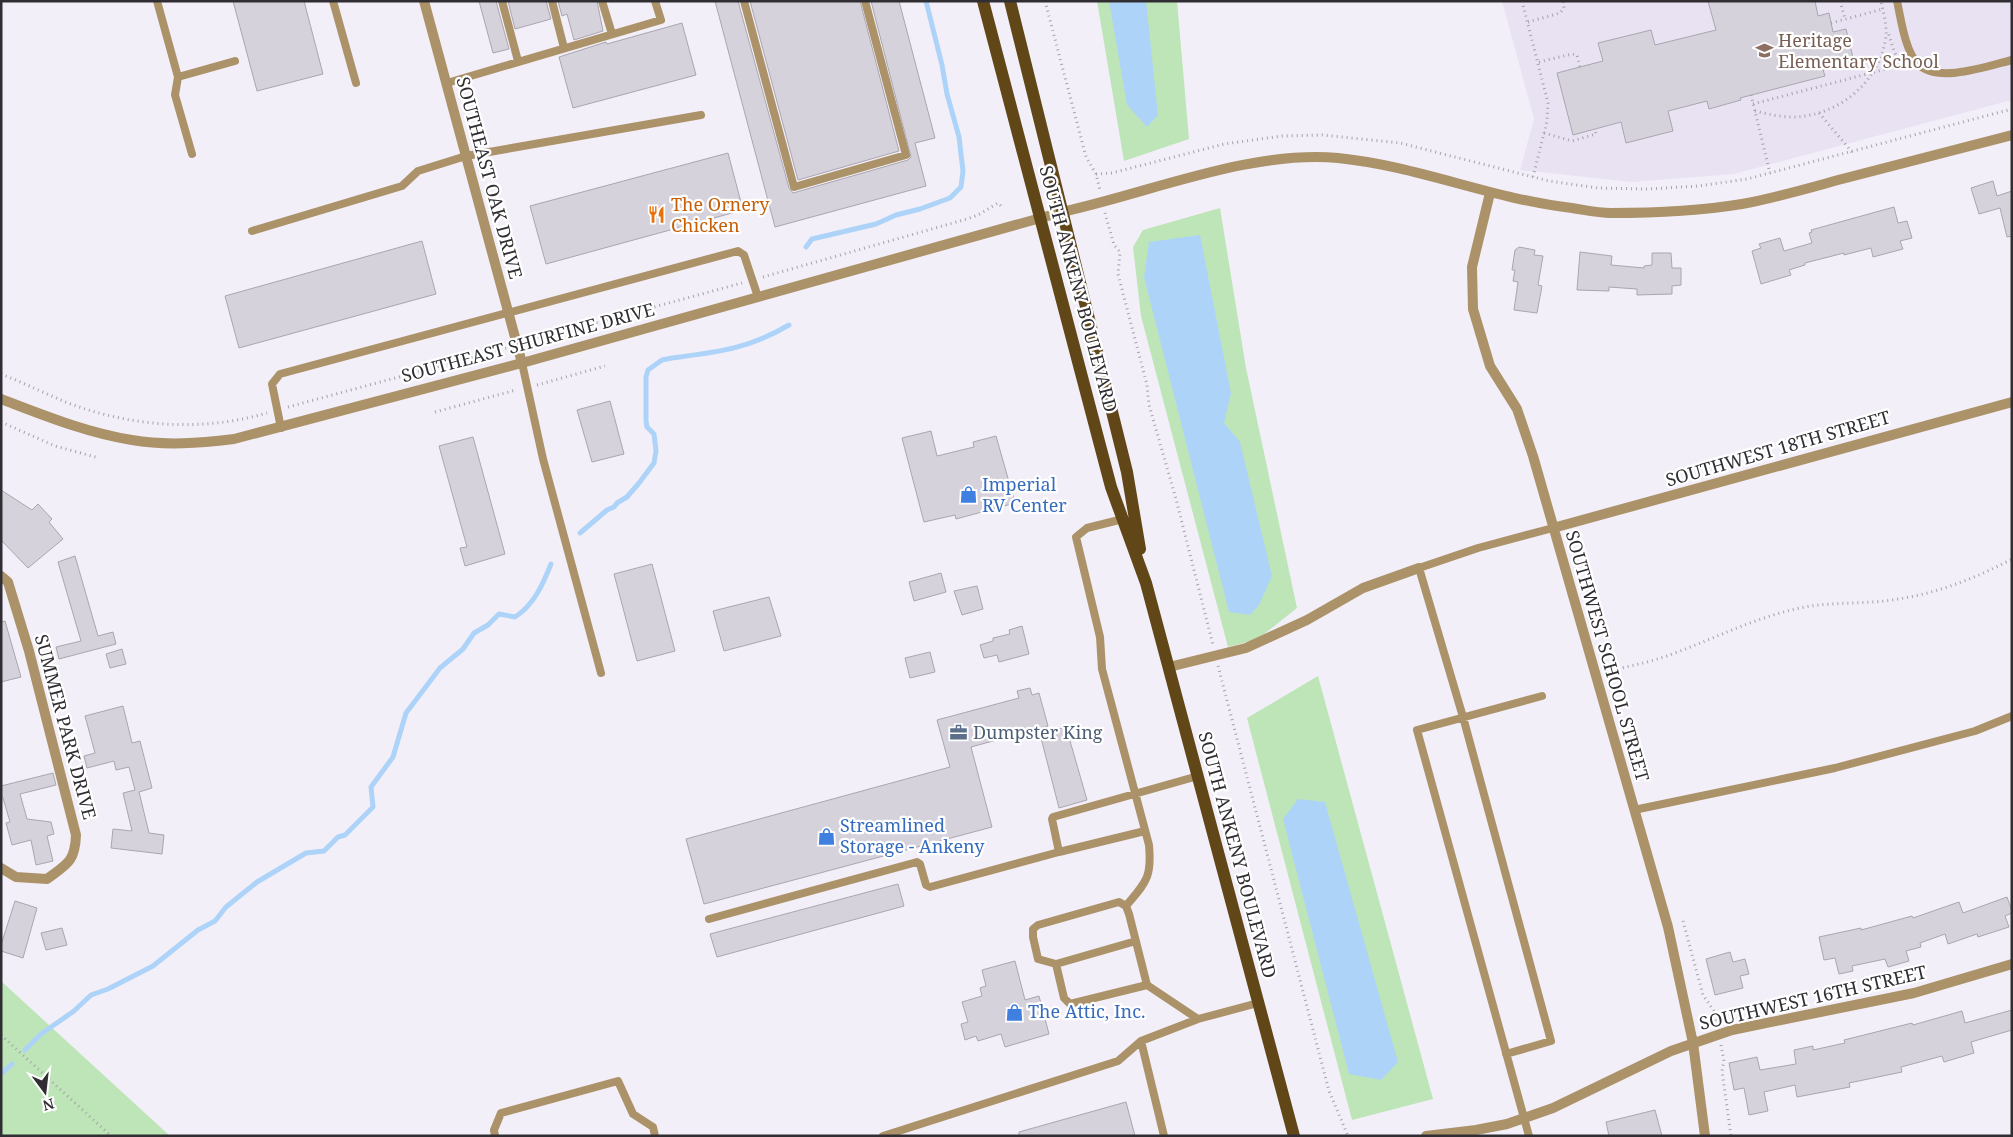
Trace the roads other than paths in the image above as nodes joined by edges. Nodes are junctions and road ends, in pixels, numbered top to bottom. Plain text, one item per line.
1 (157, 1) edge
2 (333, 1) edge
3 (424, 1) edge
4 (502, 1) edge
5 (552, 1) edge
6 (602, 1) edge
7 (655, 1) edge
8 (744, 1) edge
9 (865, 1) edge
10 (983, 1) edge
11 (1010, 1) edge
12 (1897, 1) edge
13 (612, 34) junction
14 (564, 48) junction
15 (2012, 60) edge
16 (235, 61) dead end
17 (518, 61) junction
18 (178, 77) junction
19 (447, 82) junction
20 (356, 83) dead end
21 (700, 115) dead end
22 (2012, 136) edge
23 (192, 154) dead end
24 (466, 156) junction
25 (1490, 193) junction
26 (1062, 212) junction
27 (1041, 218) junction
28 (252, 231) dead end
29 (758, 297) junction
30 (508, 314) junction
31 (522, 363) junction
32 (1, 399) edge
33 (2012, 402) edge
34 (282, 428) junction
35 (1123, 519) junction
36 (1553, 528) junction
37 (1419, 568) junction
38 (1, 576) edge
39 (1146, 584) junction
40 (1169, 667) junction
41 (601, 673) dead end
42 (1542, 696) dead end
43 (2012, 716) edge
44 (1463, 717) junction
45 (1198, 776) junction
46 (1136, 794) junction
47 (1634, 810) junction
48 (1145, 831) junction
49 (1059, 852) junction
50 (1, 868) edge
51 (1126, 906) junction
52 (709, 919) dead end
53 (1136, 941) junction
54 (1056, 964) junction
55 (2012, 964) edge
56 (1147, 985) junction
57 (1258, 1003) junction
58 (1198, 1019) junction
59 (1141, 1041) junction
60 (1693, 1043) junction
61 (1506, 1054) junction
62 (1524, 1118) junction
63 (495, 1136) edge
64 (655, 1136) edge
65 (883, 1136) edge
66 (1164, 1136) edge
67 (1294, 1136) edge
68 (1426, 1136) edge
69 (1529, 1136) edge
70 (1705, 1136) edge

1 - 18 lane
2 - 20 lane
3 - 19 street, SOUTHEAST OAK DRIVE
4 - 17 lane
5 - 14 lane
6 - 13 lane
7 - 13 lane
8 - 9 lane
10 - 27 main road, SOUTH ANKENY BOULEVARD
11 - 26 main road, SOUTH ANKENY BOULEVARD
12 - 15 lane
13 - 14 lane
14 - 17 lane
16 - 18 lane
17 - 19 lane
18 - 23 lane
19 - 24 street, SOUTHEAST OAK DRIVE
21 - 24 lane
22 - 25 street, SOUTHEAST SHURFINE DRIVE
24 - 28 lane
24 - 30 street, SOUTHEAST OAK DRIVE
25 - 26 street, SOUTHEAST SHURFINE DRIVE
25 - 36 street, SOUTHWEST SCHOOL STREET
26 - 27 street, SOUTHEAST SHURFINE DRIVE
26 - 39 main road, SOUTH ANKENY BOULEVARD
27 - 29 street, SOUTHEAST SHURFINE DRIVE
27 - 35 main road, SOUTH ANKENY BOULEVARD
29 - 30 lane
29 - 31 street, SOUTHEAST SHURFINE DRIVE
30 - 31 street, SOUTHEAST OAK DRIVE
30 - 34 lane
31 - 34 street, SOUTHEAST SHURFINE DRIVE
31 - 41 lane
32 - 34 street, SOUTHEAST SHURFINE DRIVE
33 - 36 street, SOUTHWEST 18TH STREET
35 - 39 main road, SOUTH ANKENY BOULEVARD
35 - 46 lane
36 - 37 lane
36 - 47 street, SOUTHWEST SCHOOL STREET
37 - 40 street
37 - 44 lane
38 - 50 street, SUMMER PARK DRIVE
39 - 40 main road, SOUTH ANKENY BOULEVARD
40 - 45 main road, SOUTH ANKENY BOULEVARD
42 - 44 lane
43 - 47 lane
44 - 61 lane
44 - 61 lane
45 - 46 lane
45 - 57 main road, SOUTH ANKENY BOULEVARD
46 - 48 lane
46 - 49 lane
47 - 60 street, SOUTHWEST SCHOOL STREET
48 - 49 lane
48 - 51 lane
49 - 52 lane
51 - 53 lane
51 - 54 lane
53 - 54 lane
53 - 56 lane
54 - 56 lane
55 - 60 street, SOUTHWEST 16TH STREET
56 - 58 lane
57 - 58 lane
57 - 67 main road, SOUTH ANKENY BOULEVARD
58 - 59 lane
59 - 65 lane
59 - 66 lane
60 - 62 street, SOUTHWEST 16TH STREET
60 - 70 street, SOUTHWEST SCHOOL STREET
61 - 62 lane
62 - 68 street, SOUTHWEST 16TH STREET
62 - 69 lane
63 - 64 lane

